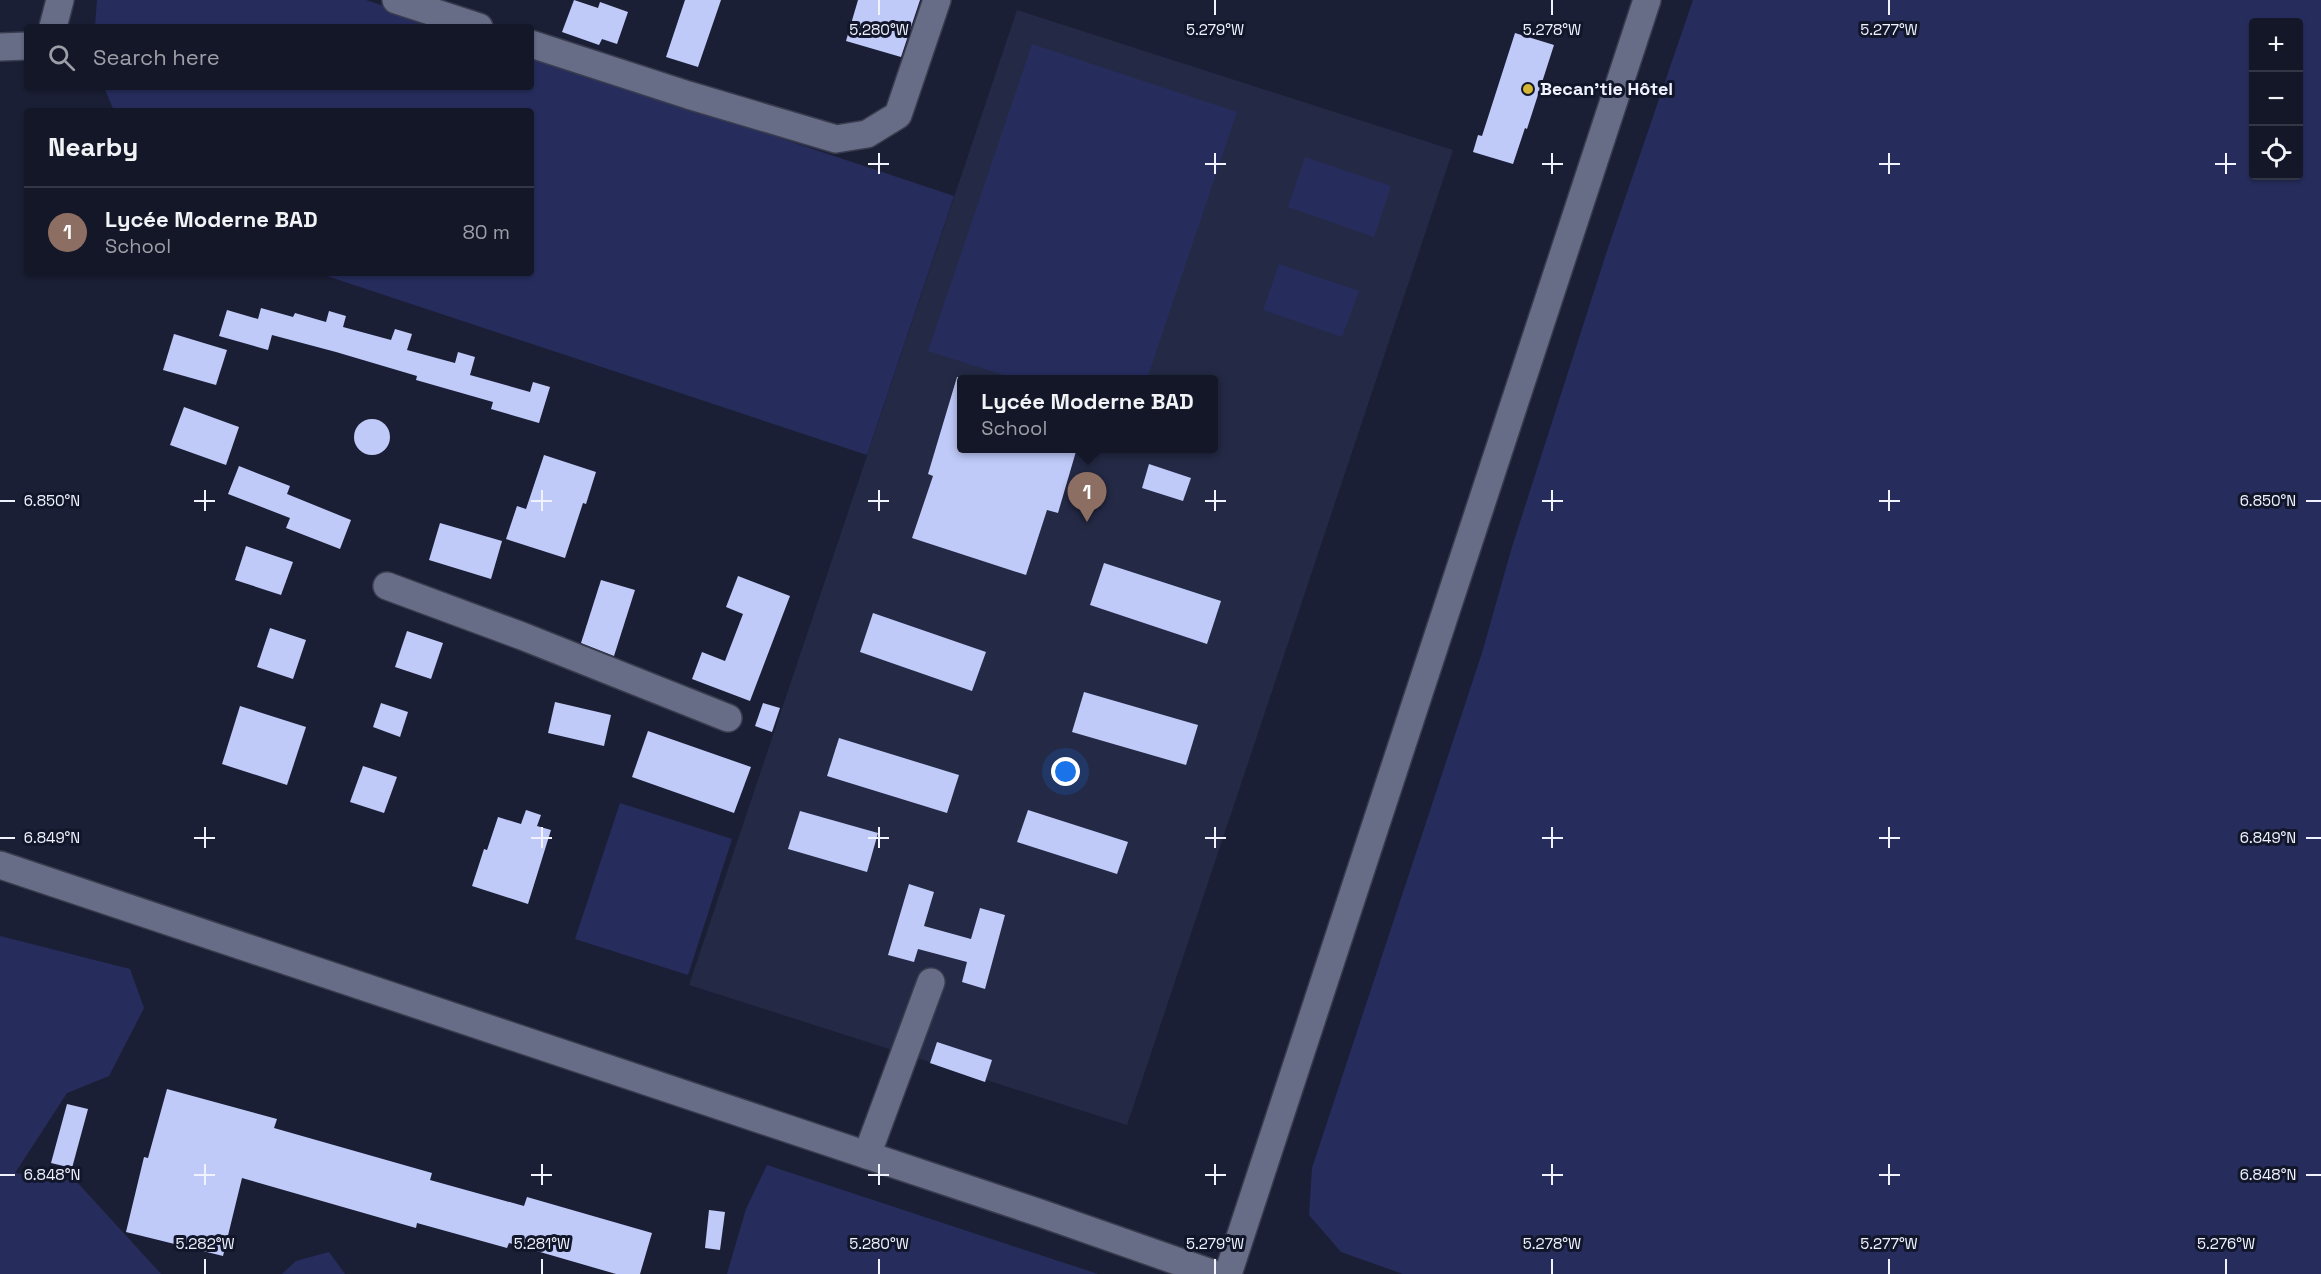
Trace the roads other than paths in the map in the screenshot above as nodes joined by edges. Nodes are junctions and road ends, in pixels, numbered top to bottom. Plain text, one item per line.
1 (60, 0) edge
2 (396, 0) edge
3 (937, 0) edge
4 (1647, 0) edge
5 (54, 24) edge
6 (470, 24) edge
7 (534, 45) edge
8 (24, 46) edge
9 (0, 47) edge
10 (387, 586) dead end
11 (728, 718) dead end
12 (0, 865) edge
13 (931, 982) dead end
14 (867, 1155) junction
15 (1214, 1274) edge
16 (1228, 1274) edge

1 - 5 street
2 - 6 street
3 - 7 street
4 - 16 street
8 - 9 street
10 - 11 street
12 - 14 street
13 - 14 street
14 - 15 street

